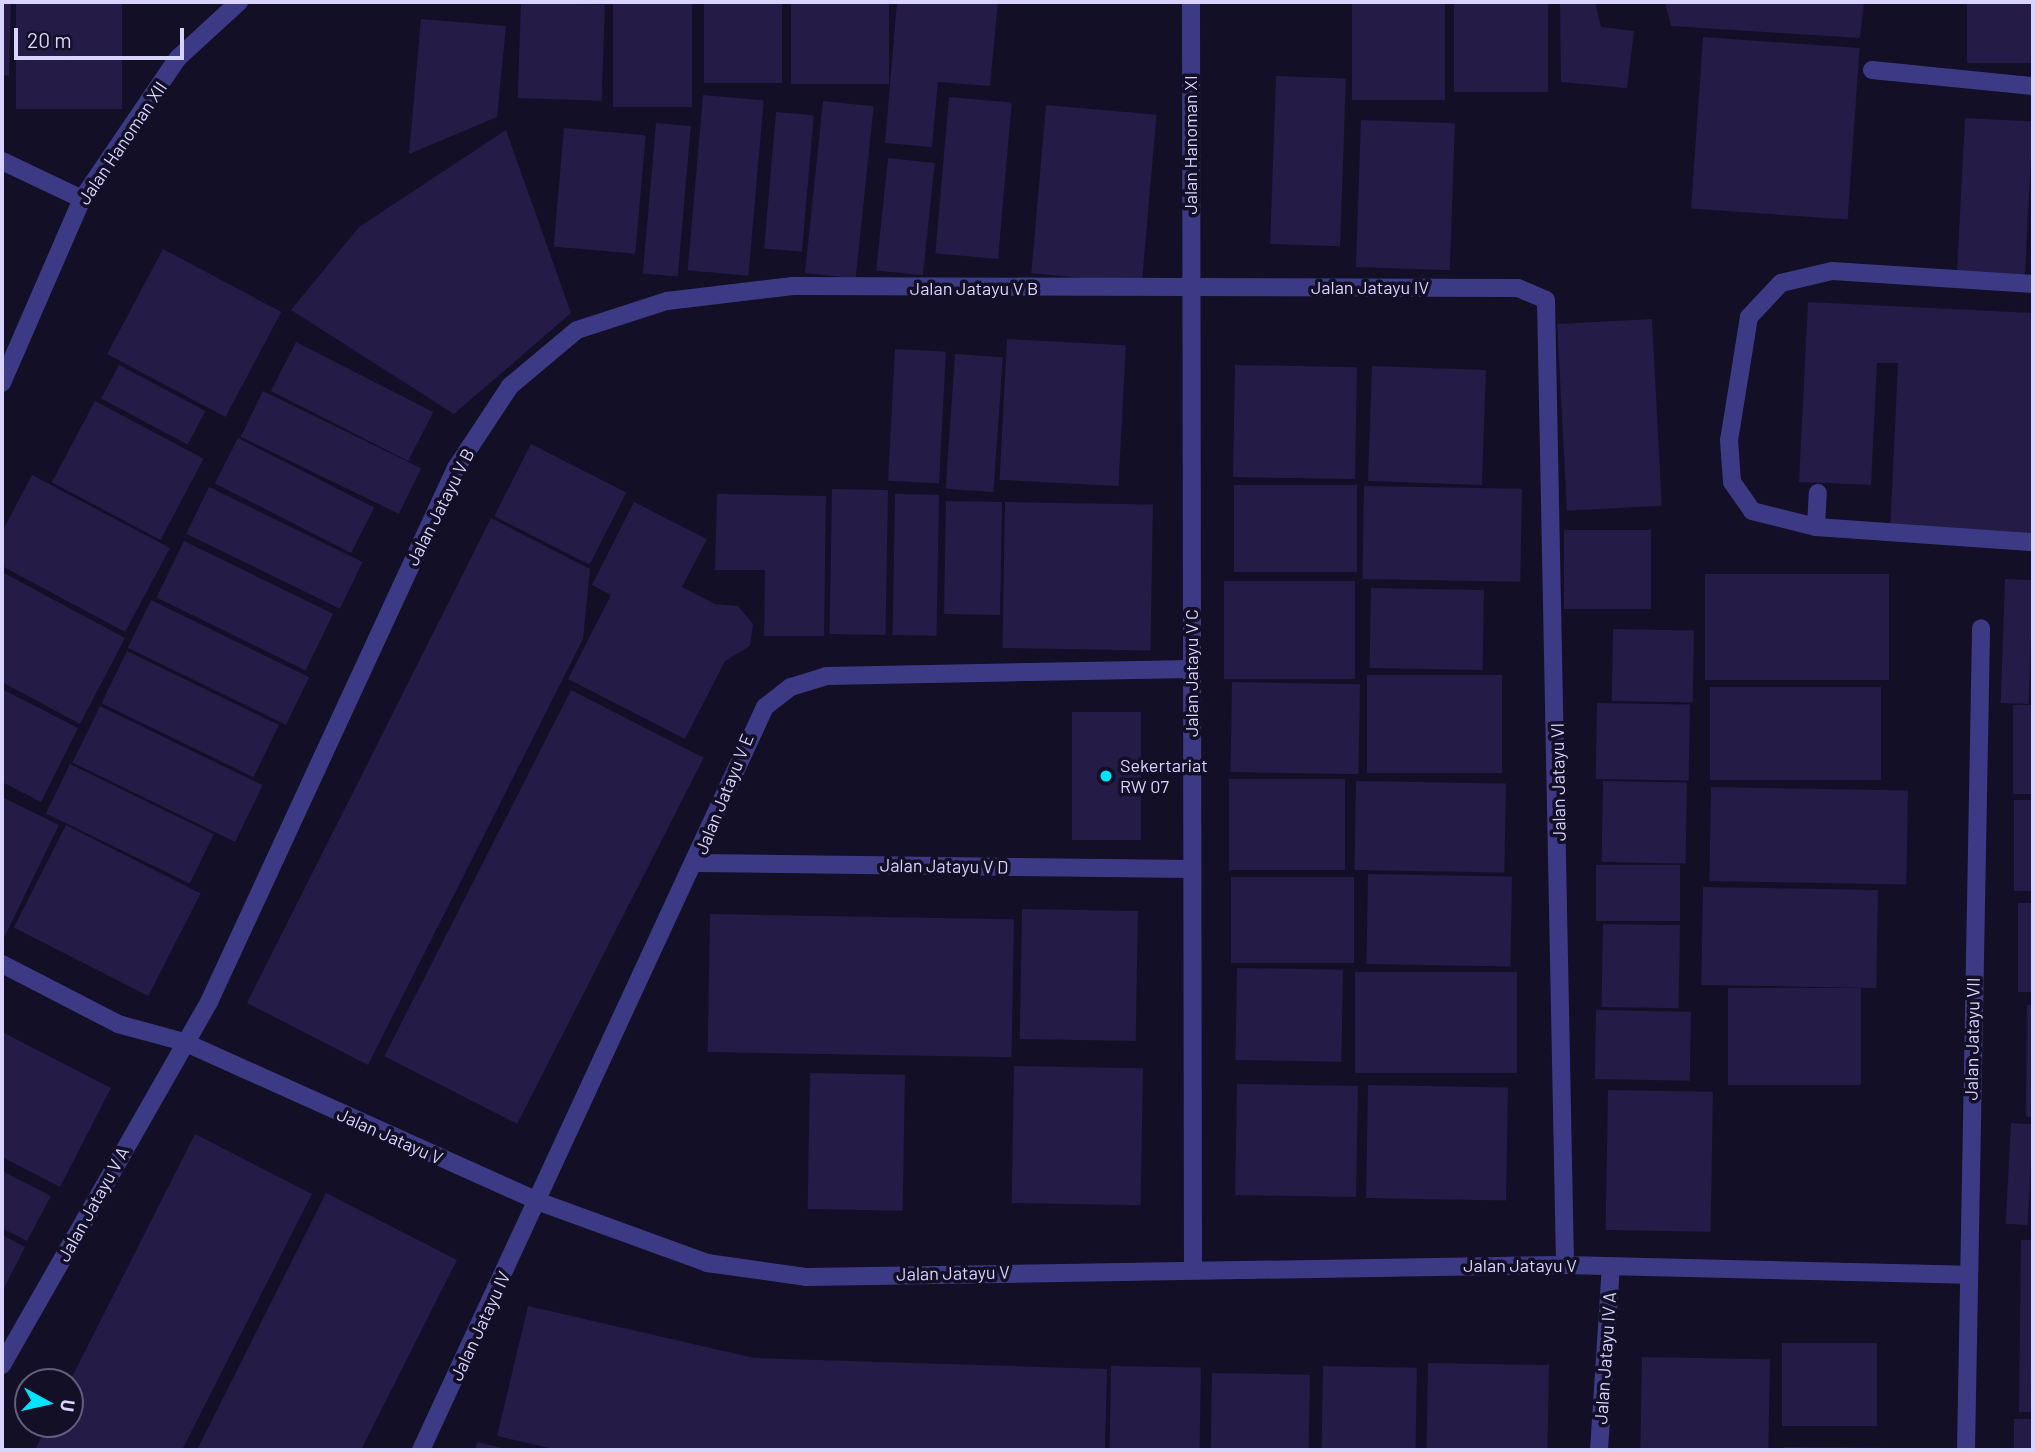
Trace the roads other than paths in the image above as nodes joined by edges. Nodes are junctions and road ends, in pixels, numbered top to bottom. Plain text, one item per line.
1 (239, 2) edge
2 (1191, 2) edge
3 (1872, 70) dead end
4 (2033, 86) edge
5 (2, 161) edge
6 (82, 199) junction
7 (2033, 284) edge
8 (1190, 288) junction
9 (1546, 300) joint
10 (2, 383) edge
11 (1818, 493) dead end
12 (1816, 527) junction
13 (2033, 542) edge
14 (1981, 628) dead end
15 (1191, 669) junction
16 (696, 863) junction
17 (1192, 869) junction
18 (2, 964) edge
19 (184, 1042) junction
20 (537, 1201) junction
21 (1565, 1265) junction
22 (1611, 1266) junction
23 (1192, 1268) junction
24 (1967, 1275) junction
25 (2, 1365) edge
26 (421, 1450) edge
27 (1599, 1450) edge
28 (1966, 1450) edge

1 - 6 street, Jalan Hanoman XII
2 - 8 street, Jalan Hanoman XI
3 - 4 street
5 - 6 street
6 - 10 street, Jalan Hanoman XII
7 - 12 street
8 - 9 street, Jalan Jatayu IV
8 - 15 street, Jalan Jatayu V C
8 - 19 street, Jalan Jatayu V B
9 - 21 street, Jalan Jatayu VI
11 - 12 street
12 - 13 street
14 - 24 street, Jalan Jatayu VII
15 - 16 street, Jalan Jatayu V E
15 - 17 street, Jalan Jatayu V C
16 - 17 street, Jalan Jatayu V D
16 - 20 street, Jalan Jatayu V E
17 - 23 street, Jalan Jatayu V C
18 - 19 street, Jalan Jatayu V
19 - 20 street, Jalan Jatayu V
19 - 25 street, Jalan Jatayu V A
20 - 23 street, Jalan Jatayu V
20 - 26 street, Jalan Jatayu IV
21 - 22 street, Jalan Jatayu V
21 - 23 street, Jalan Jatayu V
22 - 24 street, Jalan Jatayu V
22 - 27 street, Jalan Jatayu IV A
24 - 28 street, Jalan Jatayu VII

